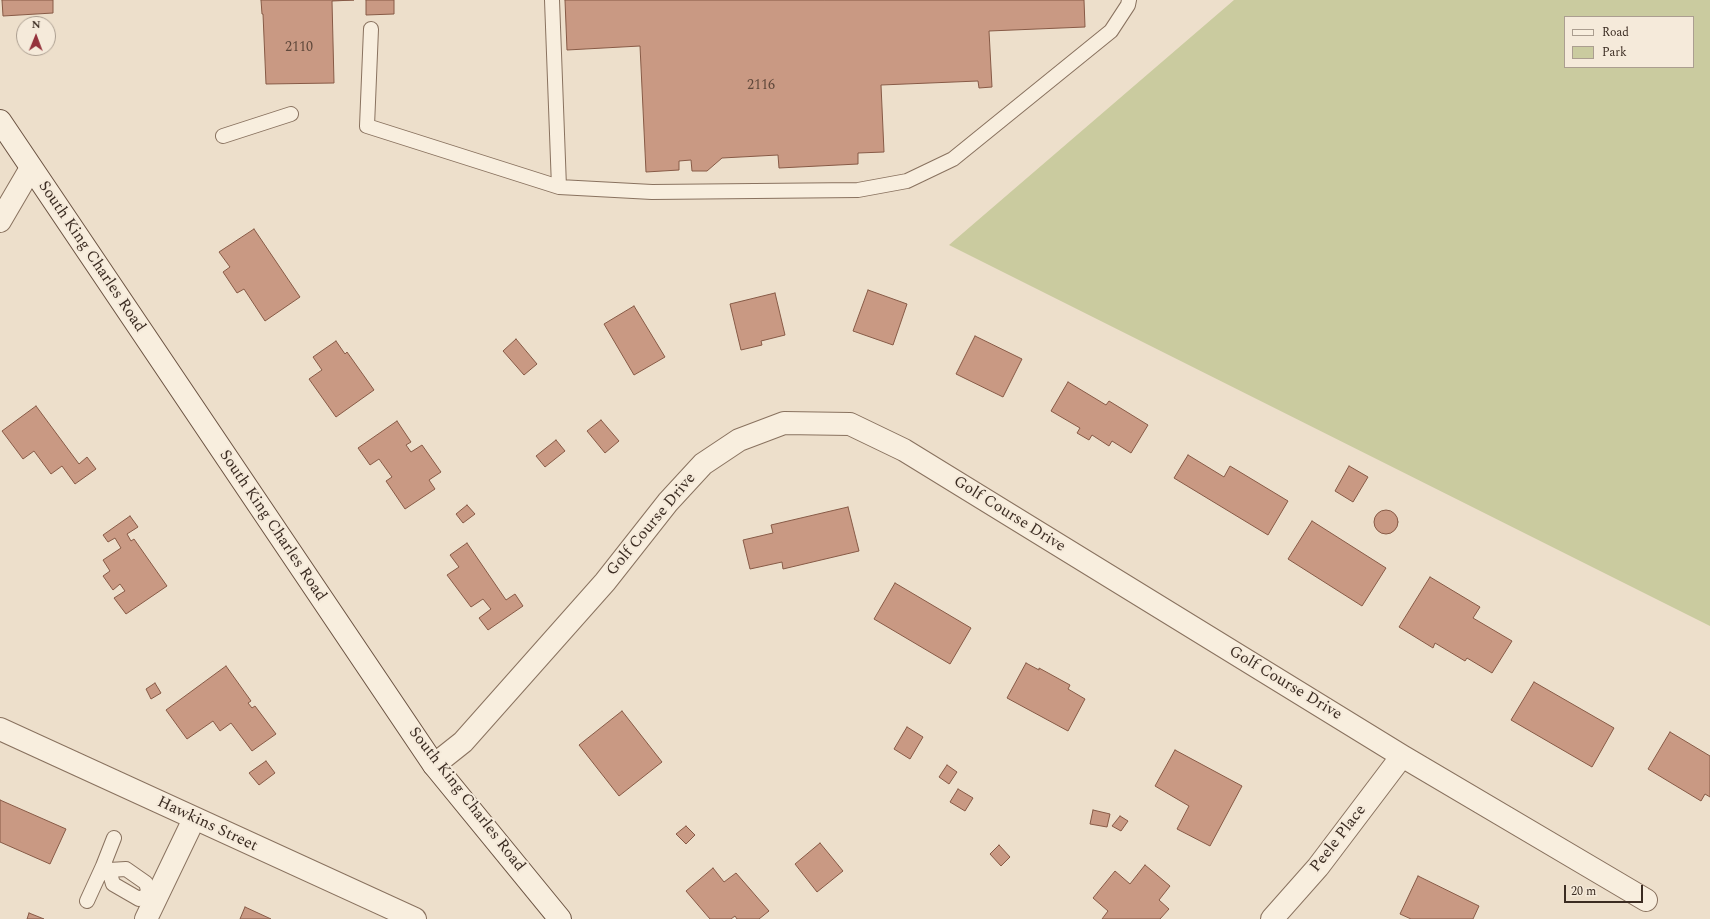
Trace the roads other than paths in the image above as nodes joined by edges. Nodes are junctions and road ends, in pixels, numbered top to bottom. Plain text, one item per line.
1 (552, 0) edge
2 (1129, 0) edge
3 (371, 29) dead end
4 (291, 114) dead end
5 (0, 121) edge
6 (223, 136) dead end
7 (31, 168) junction
8 (559, 187) junction
9 (0, 221) edge
10 (0, 729) edge
11 (1402, 756) junction
12 (434, 765) junction
13 (194, 819) junction
14 (114, 838) dead end
15 (106, 868) junction
16 (152, 896) junction
17 (1646, 900) dead end
18 (87, 901) dead end
19 (146, 919) edge
20 (415, 919) edge
21 (560, 919) edge
22 (1272, 919) edge

1 - 8 lane
2 - 8 lane
3 - 8 lane
4 - 6 lane
5 - 7 street, South King Charles Road
7 - 9 street
7 - 12 street, South King Charles Road
10 - 13 street, Hawkins Street
11 - 12 street, Golf Course Drive
11 - 17 street, Golf Course Drive
11 - 22 street, Peele Place
12 - 21 street, South King Charles Road
13 - 16 street
13 - 20 street, Hawkins Street
14 - 15 lane
15 - 16 lane
15 - 18 lane
16 - 19 street

